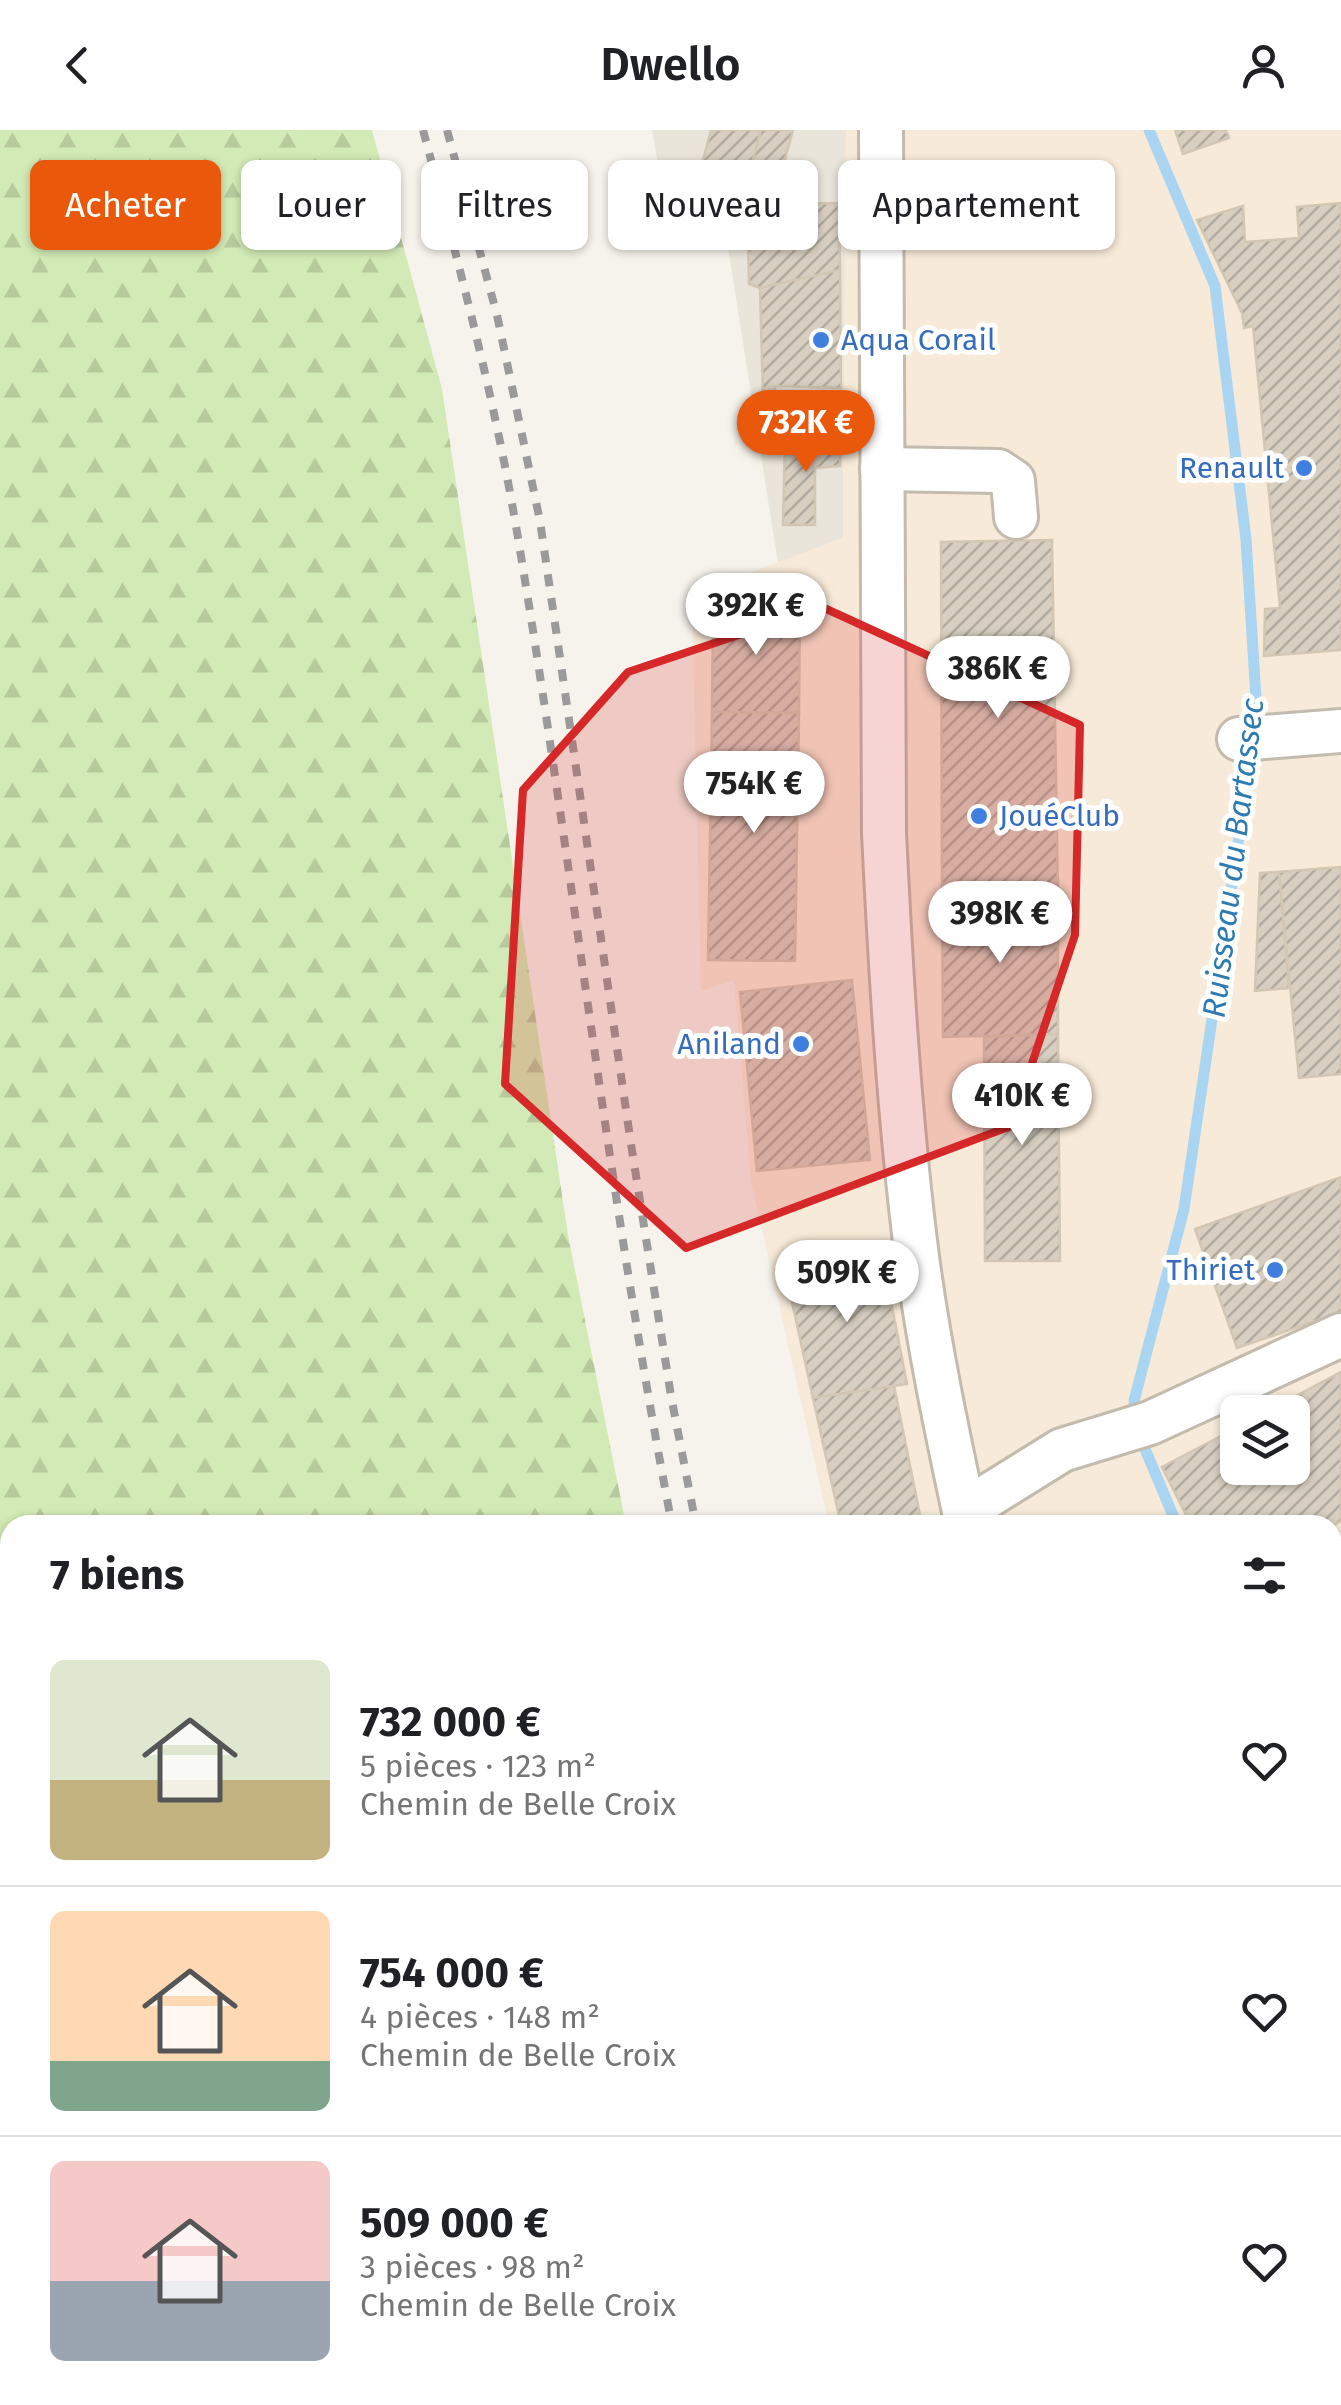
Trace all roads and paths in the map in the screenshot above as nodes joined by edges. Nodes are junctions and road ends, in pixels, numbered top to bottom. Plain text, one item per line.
1 (882, 130) edge
2 (882, 470) junction
3 (1016, 517) dead end
4 (1341, 731) edge
5 (1256, 738) dead end
6 (1341, 1334) edge
7 (965, 1515) edge
8 (970, 1515) edge

1 - 2 street
2 - 3 street
2 - 7 street
4 - 5 street
6 - 8 street

